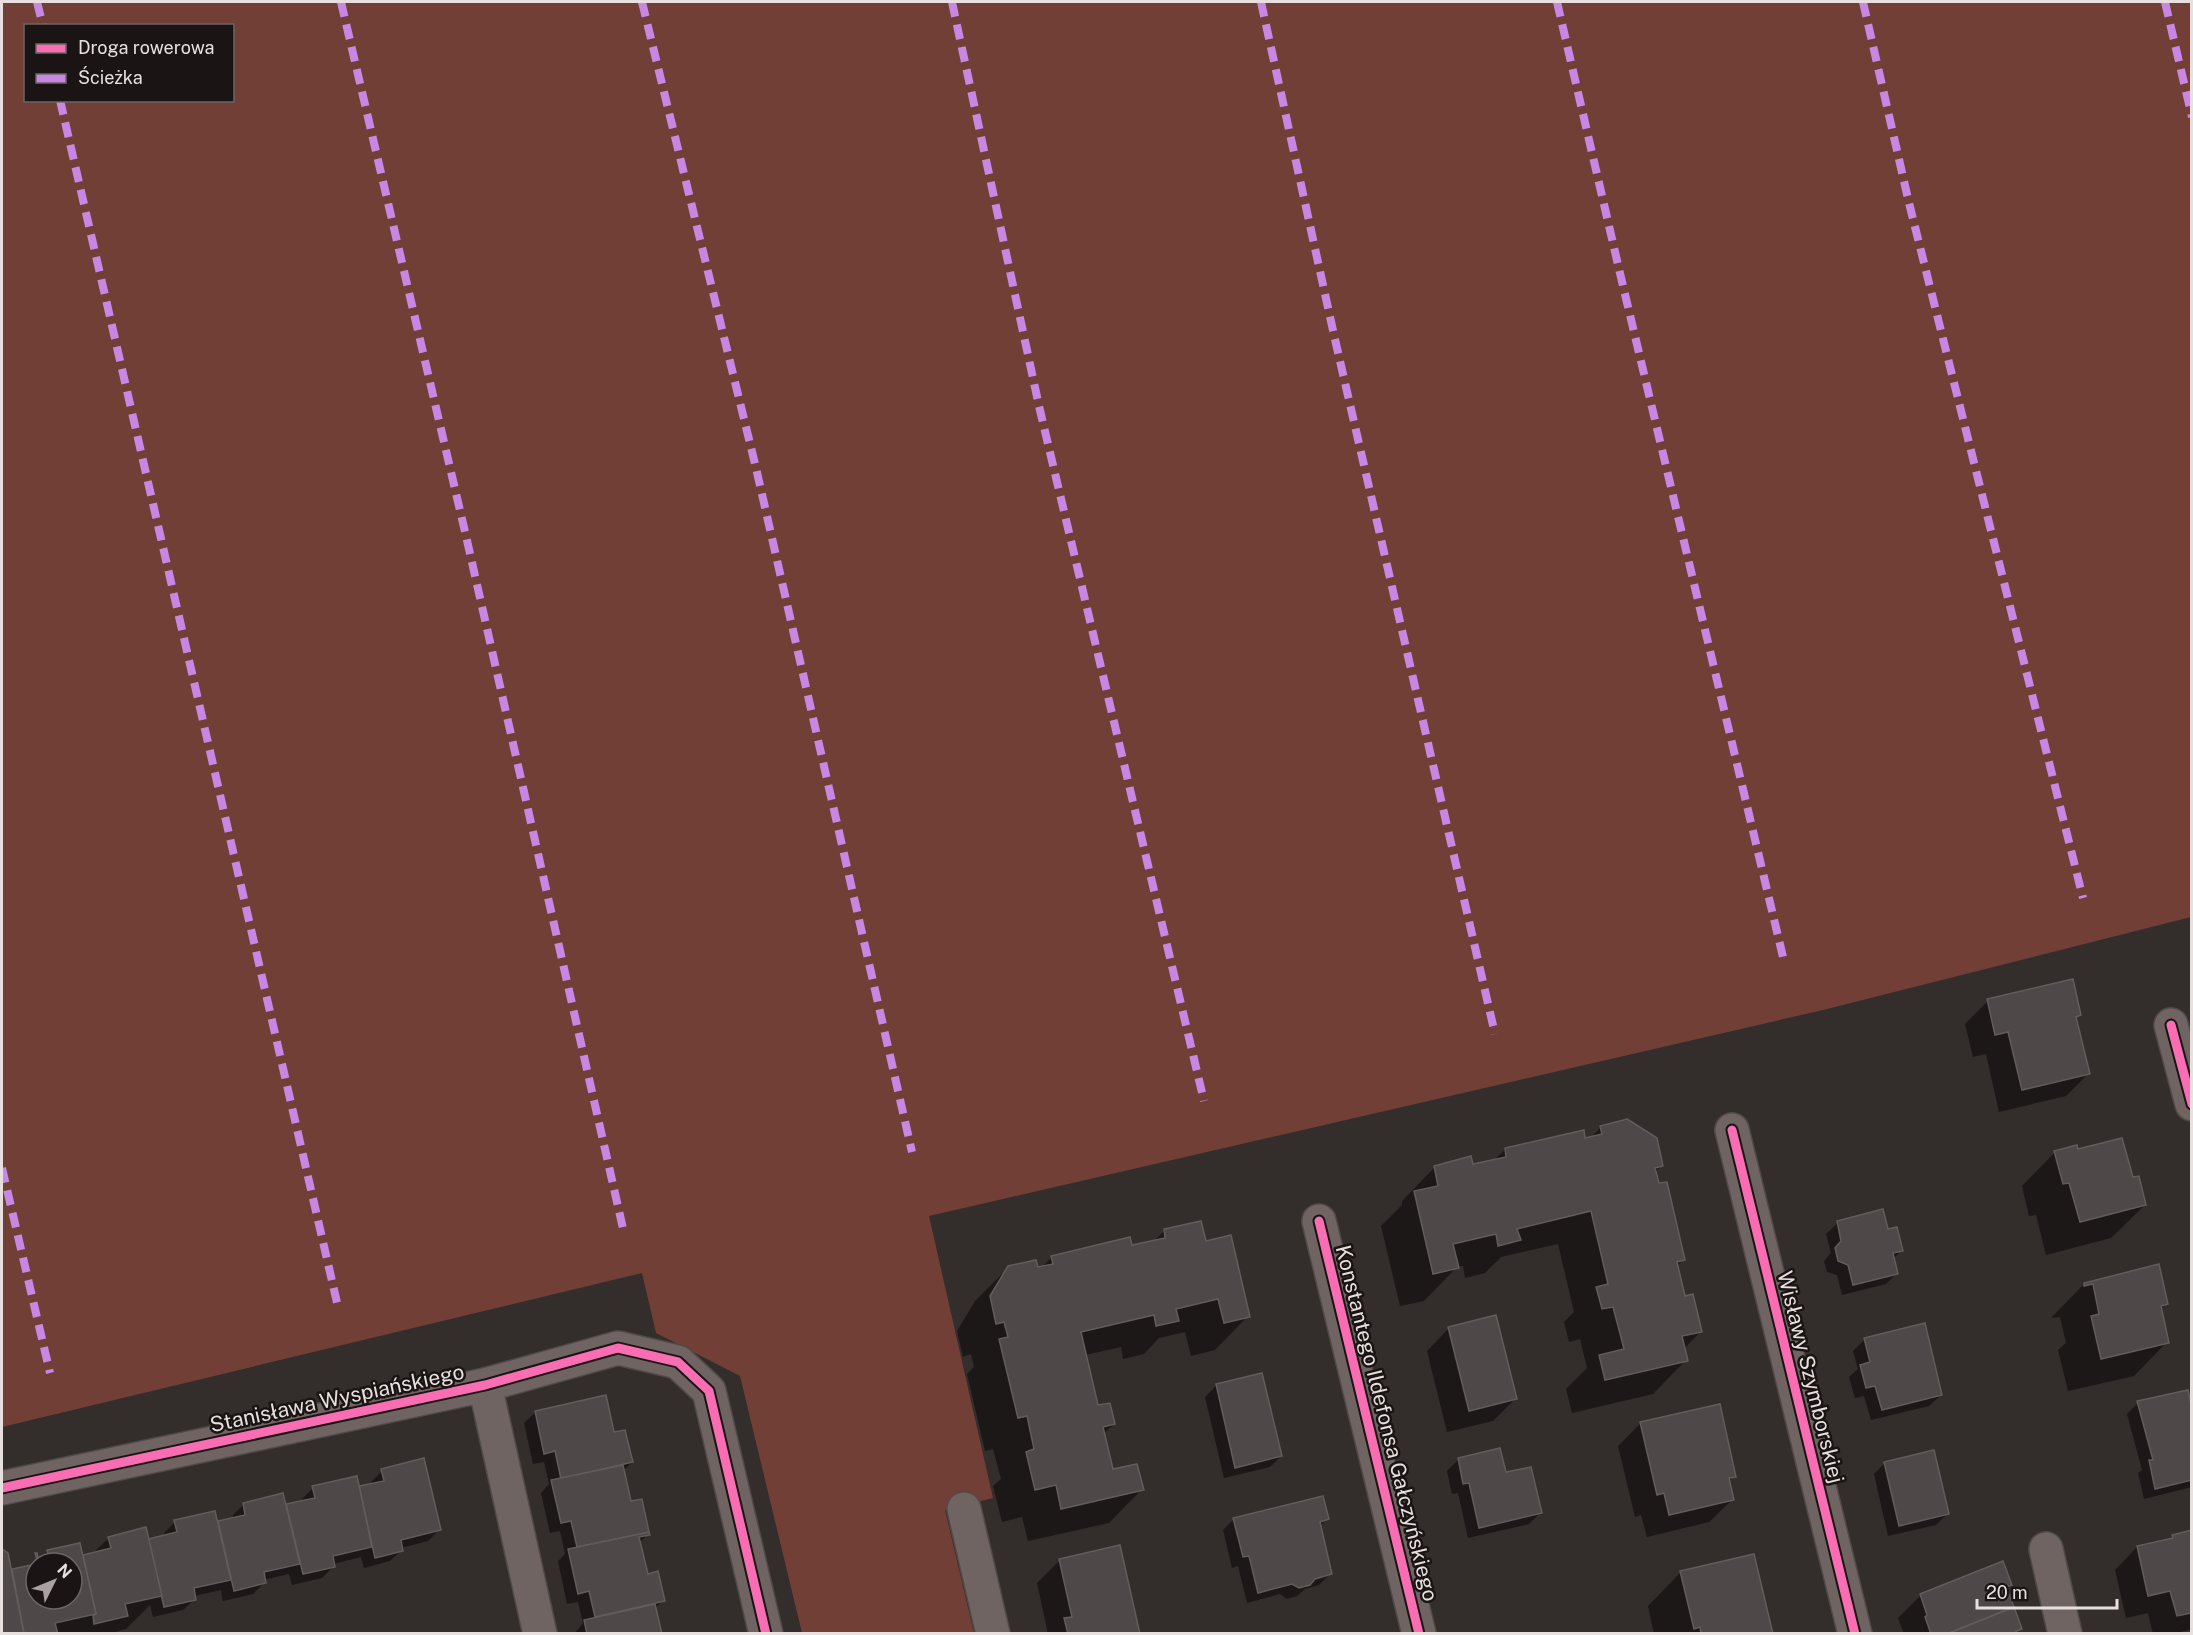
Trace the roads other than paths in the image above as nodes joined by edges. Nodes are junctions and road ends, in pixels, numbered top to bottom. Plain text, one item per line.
1 (2171, 1025) dead end
2 (2192, 1104) edge
3 (1731, 1130) dead end
4 (1319, 1221) dead end
5 (485, 1385) junction
6 (2, 1488) edge
7 (964, 1509) dead end
8 (2046, 1549) dead end
9 (540, 1634) edge
10 (766, 1634) edge
11 (993, 1634) edge
12 (1419, 1634) edge
13 (1855, 1634) edge
14 (2065, 1634) edge

1 - 2 street
3 - 13 street, Wisławy Szymborskiej
4 - 12 street, Konstantego Ildefonsa Gałczyńskiego
5 - 6 street, Stanisława Wyspiańskiego
5 - 9 street
5 - 10 street, Stanisława Wyspiańskiego
7 - 11 street
8 - 14 street

